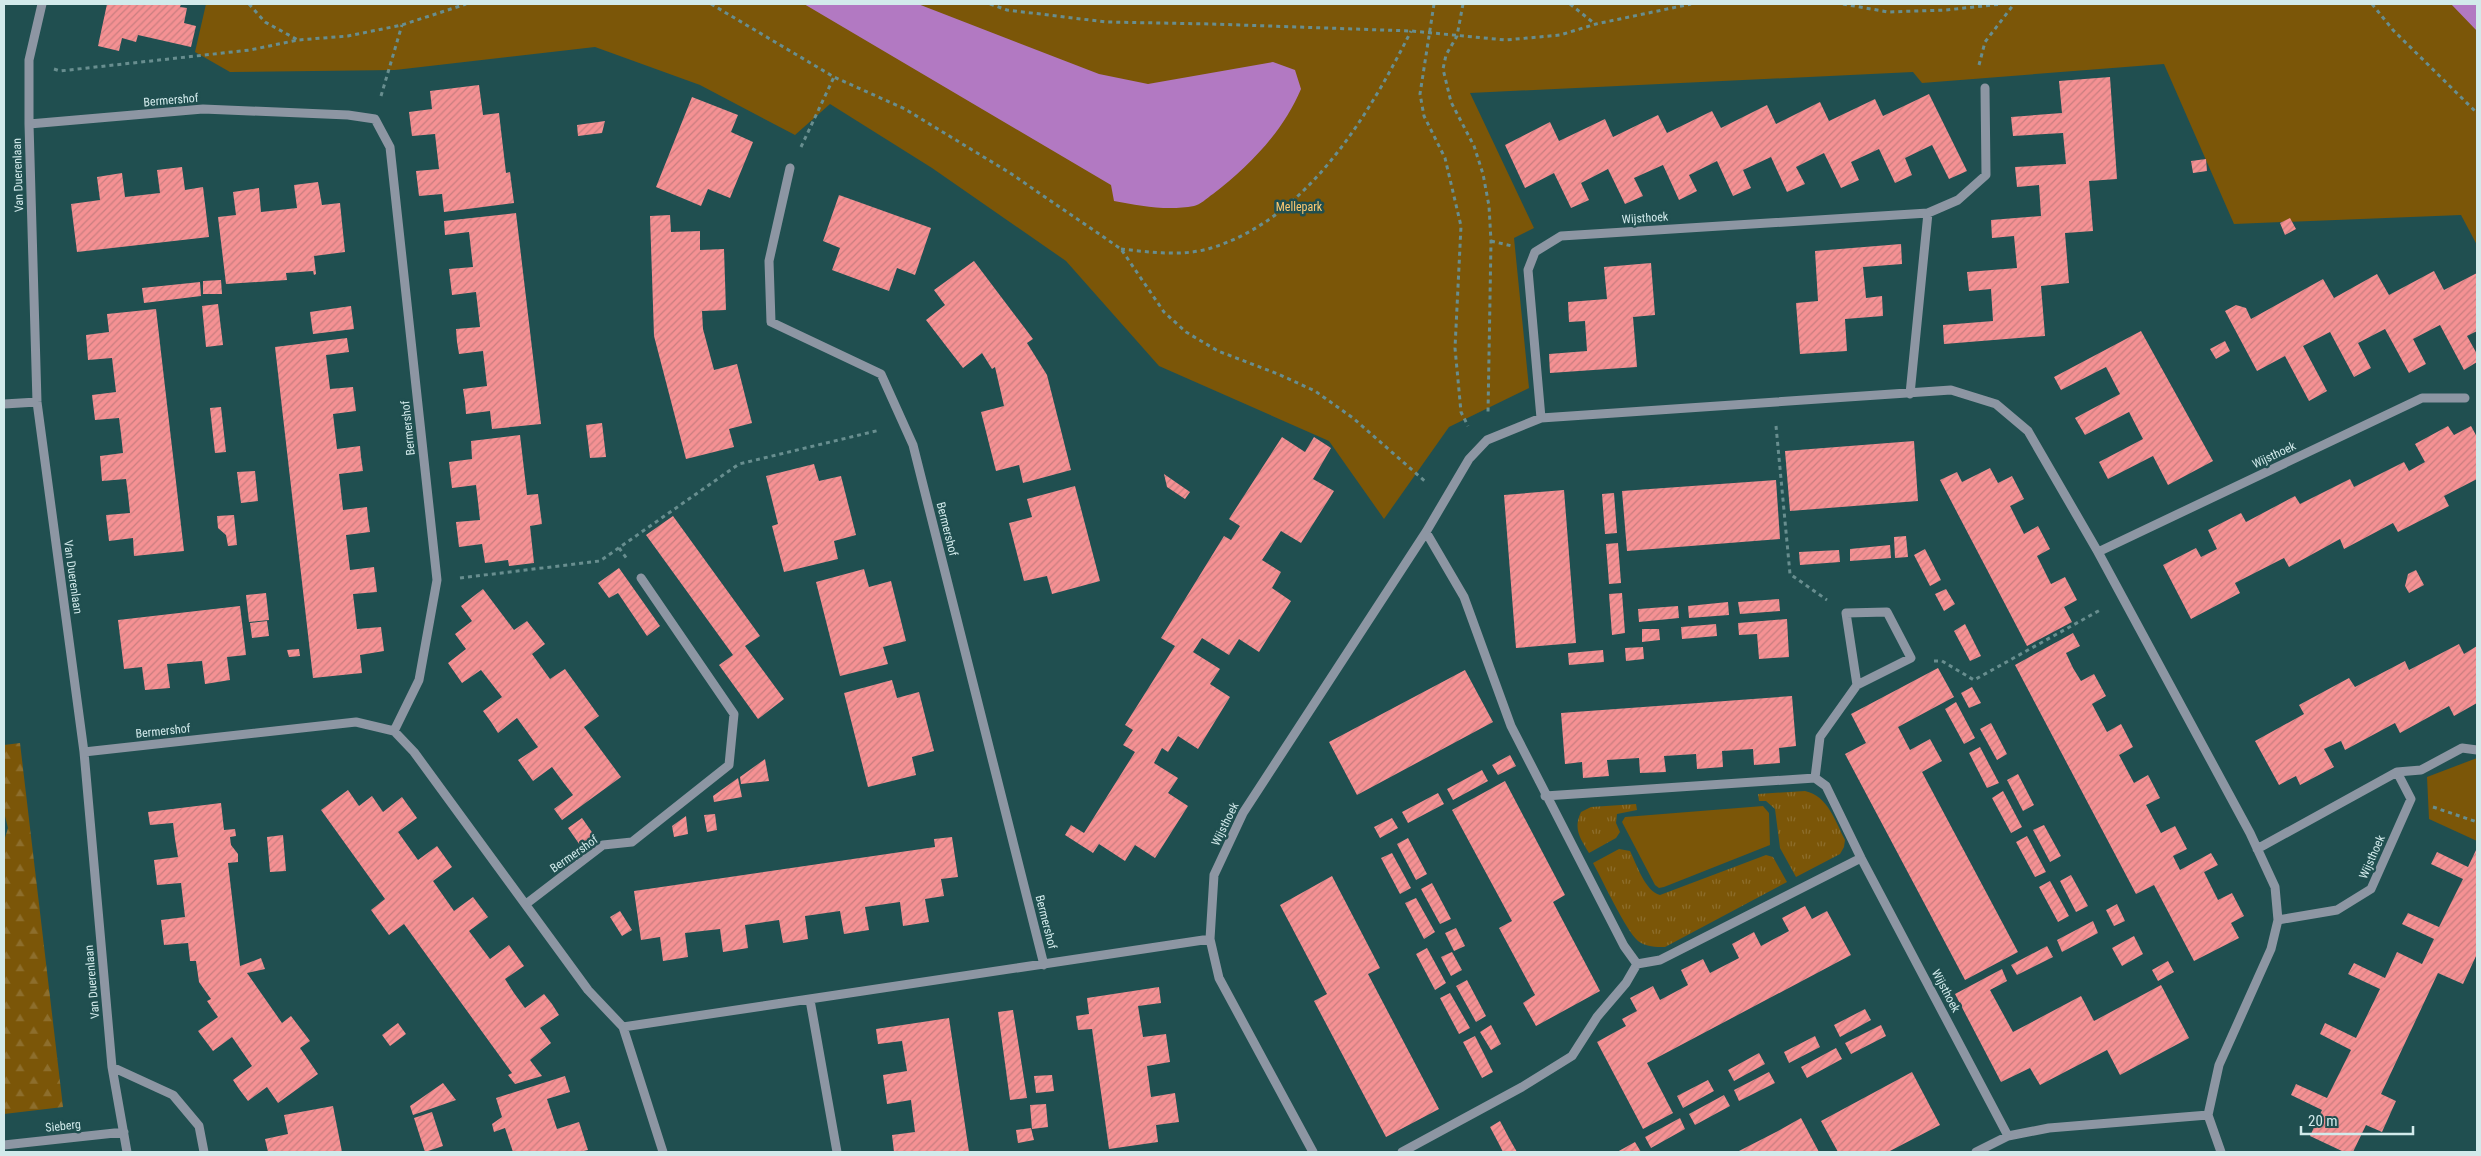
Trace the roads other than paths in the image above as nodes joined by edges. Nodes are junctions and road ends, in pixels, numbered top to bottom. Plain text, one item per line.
1 (42, 4) edge
2 (1986, 88) road end
3 (29, 124) junction
4 (790, 168) dead end
5 (1928, 213) junction
6 (1910, 394) junction
7 (2465, 398) dead end
8 (37, 402) junction
9 (4, 404) edge
10 (1541, 418) junction
11 (1426, 532) junction
12 (2098, 552) junction
13 (641, 578) dead end
14 (1856, 685) junction
15 (394, 731) junction
16 (2477, 750) edge
17 (84, 752) junction
18 (2397, 772) junction
19 (1815, 778) junction
20 (1546, 796) junction
21 (2257, 848) junction
22 (1861, 858) junction
23 (526, 904) junction
24 (2278, 920) junction
25 (1210, 939) junction
26 (1637, 964) junction
27 (1044, 965) junction
28 (810, 1000) junction
29 (623, 1028) junction
30 (112, 1067) junction
31 (2208, 1115) junction
32 (124, 1132) junction
33 (2008, 1136) junction
34 (4, 1145) edge
35 (127, 1152) edge
36 (204, 1152) edge
37 (662, 1152) edge
38 (837, 1152) edge
39 (1313, 1152) edge
40 (1402, 1152) edge
41 (1976, 1152) edge
42 (2221, 1152) edge

1 - 3 street, Van Duerenlaan
2 - 5 street, Wijsthoek
3 - 8 street, Van Duerenlaan
3 - 15 street, Bermershof
4 - 27 street, Bermershof
5 - 6 street
5 - 10 street, Wijsthoek
6 - 10 street, Wijsthoek
6 - 12 street, Wijsthoek
7 - 12 street, Wijsthoek
8 - 9 street
8 - 17 street, Van Duerenlaan
10 - 11 street, Wijsthoek
11 - 20 street
11 - 25 street, Wijsthoek
12 - 21 street, Wijsthoek
13 - 23 street, Bermershof
14 - 14 street
14 - 19 street
15 - 17 street, Bermershof
15 - 23 street
16 - 18 street
17 - 30 street, Van Duerenlaan
18 - 21 street
18 - 24 street, Wijsthoek
19 - 20 street
19 - 22 street, Wijsthoek
20 - 26 street
21 - 24 street, Wijsthoek
22 - 26 street
22 - 33 street, Wijsthoek
23 - 29 street
24 - 31 street, Wijsthoek
25 - 27 street, Bermershof
25 - 39 street, Wijsthoek
26 - 40 street
27 - 28 street, Bermershof
28 - 29 street, Bermershof
28 - 38 street
29 - 37 street
30 - 32 street, Van Duerenlaan
30 - 36 street
31 - 33 street
31 - 42 street
32 - 34 street, Sieberg
32 - 35 street, Van Duerenlaan
33 - 41 street

